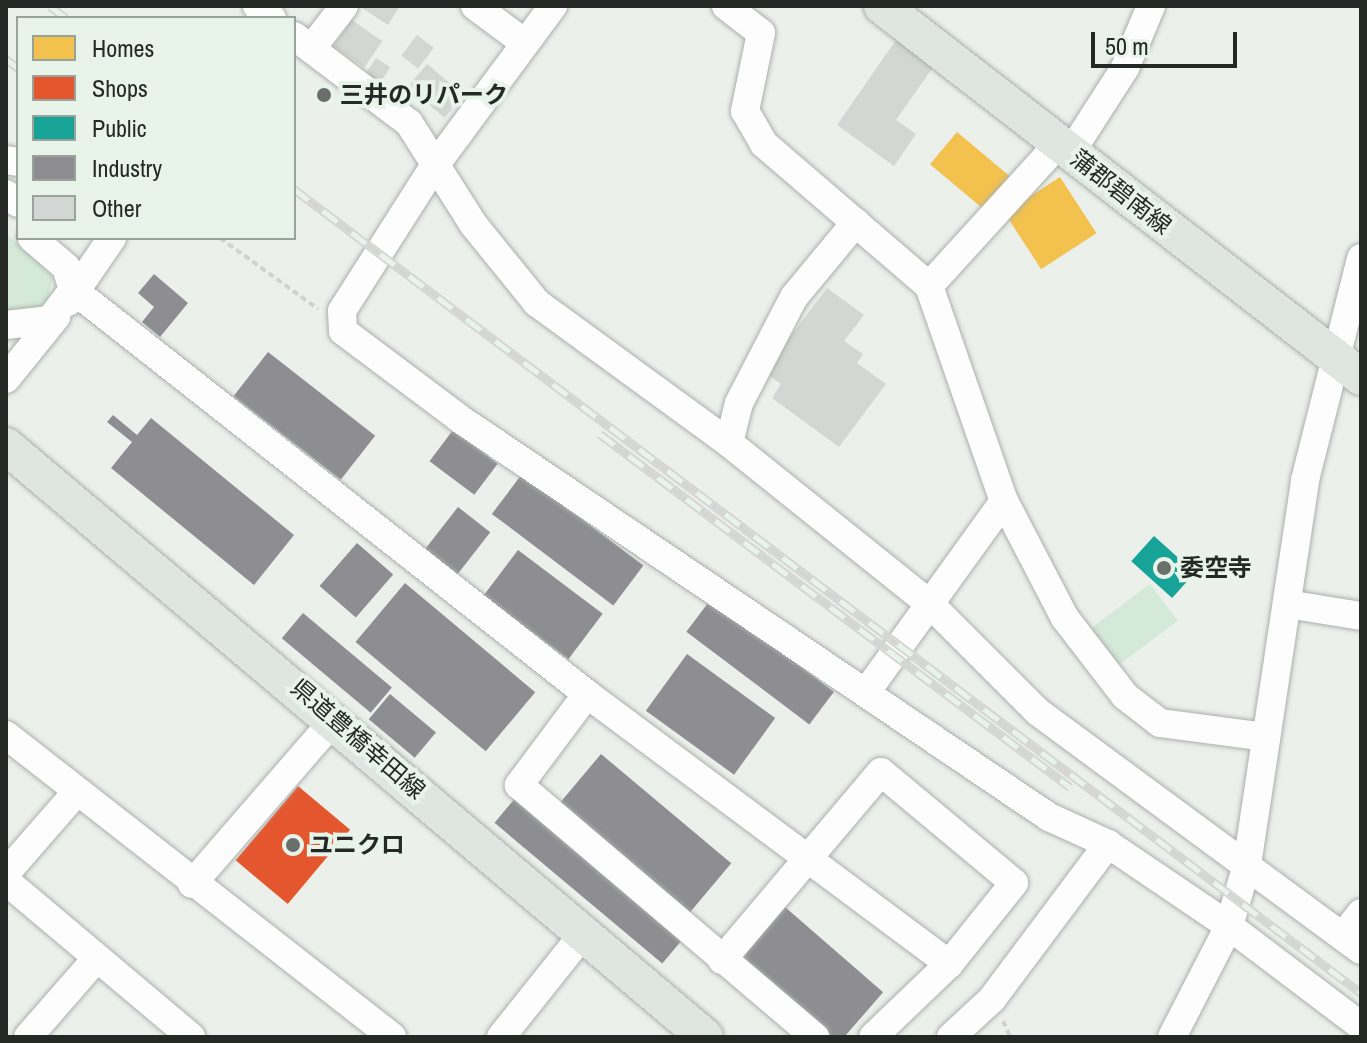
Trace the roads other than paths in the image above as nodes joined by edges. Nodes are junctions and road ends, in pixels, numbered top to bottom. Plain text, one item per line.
1 (344, 6) edge
2 (475, 6) edge
3 (553, 6) edge
4 (726, 6) edge
5 (882, 6) edge
6 (1151, 6) edge
7 (302, 42) edge
8 (525, 43) junction
9 (1065, 148) junction
10 (433, 168) junction
11 (856, 222) junction
12 (34, 240) edge
13 (61, 240) edge
14 (111, 240) edge
15 (1361, 258) edge
16 (929, 286) junction
17 (71, 298) junction
18 (6, 325) edge
19 (1333, 356) junction
20 (1361, 377) edge
21 (6, 379) edge
22 (729, 443) junction
23 (6, 446) edge
24 (1004, 501) junction
25 (930, 604) junction
26 (1287, 604) junction
27 (1361, 616) edge
28 (867, 691) junction
29 (587, 694) junction
30 (335, 719) junction
31 (6, 735) edge
32 (1266, 737) junction
33 (75, 794) junction
34 (1108, 844) junction
35 (810, 858) junction
36 (1247, 865) junction
37 (6, 873) edge
38 (6, 881) edge
39 (192, 884) junction
40 (1361, 913) edge
41 (1229, 926) junction
42 (584, 933) junction
43 (1352, 943) edge
44 (96, 959) junction
45 (722, 960) junction
46 (949, 964) junction
47 (1361, 1026) edge
48 (181, 1034) edge
49 (28, 1037) edge
50 (392, 1037) edge
51 (501, 1037) edge
52 (705, 1037) edge
53 (815, 1037) edge
54 (873, 1037) edge
55 (951, 1037) edge
56 (1172, 1037) edge

1 - 7 street
2 - 8 street
3 - 8 street
4 - 11 street
5 - 9 main road, 蒲郡碧南線
6 - 9 street
7 - 10 street
8 - 10 street
9 - 16 street
9 - 19 main road, 蒲郡碧南線
10 - 22 street
10 - 28 street
11 - 16 street
11 - 22 street
12 - 17 street
13 - 17 street
14 - 17 street
15 - 19 street
16 - 24 street
17 - 18 street
17 - 21 street
17 - 29 street
19 - 20 main road, 蒲郡碧南線
19 - 26 street
22 - 25 street
23 - 30 main road, 県道豊橋幸田線
24 - 25 street
24 - 32 street
25 - 28 street
25 - 36 street
26 - 27 street
26 - 32 street
28 - 34 street
29 - 35 street
29 - 45 street
30 - 39 street
30 - 42 main road, 県道豊橋幸田線
31 - 33 street
32 - 36 street
33 - 37 street
33 - 39 street
34 - 41 street
34 - 55 street
35 - 45 street
35 - 46 street
35 - 46 street
36 - 41 street
36 - 43 street
38 - 44 street
39 - 50 street
40 - 43 street
41 - 47 street
41 - 56 street
42 - 51 street
42 - 52 main road, 県道豊橋幸田線
44 - 48 street
44 - 49 street
45 - 53 street
46 - 54 street

